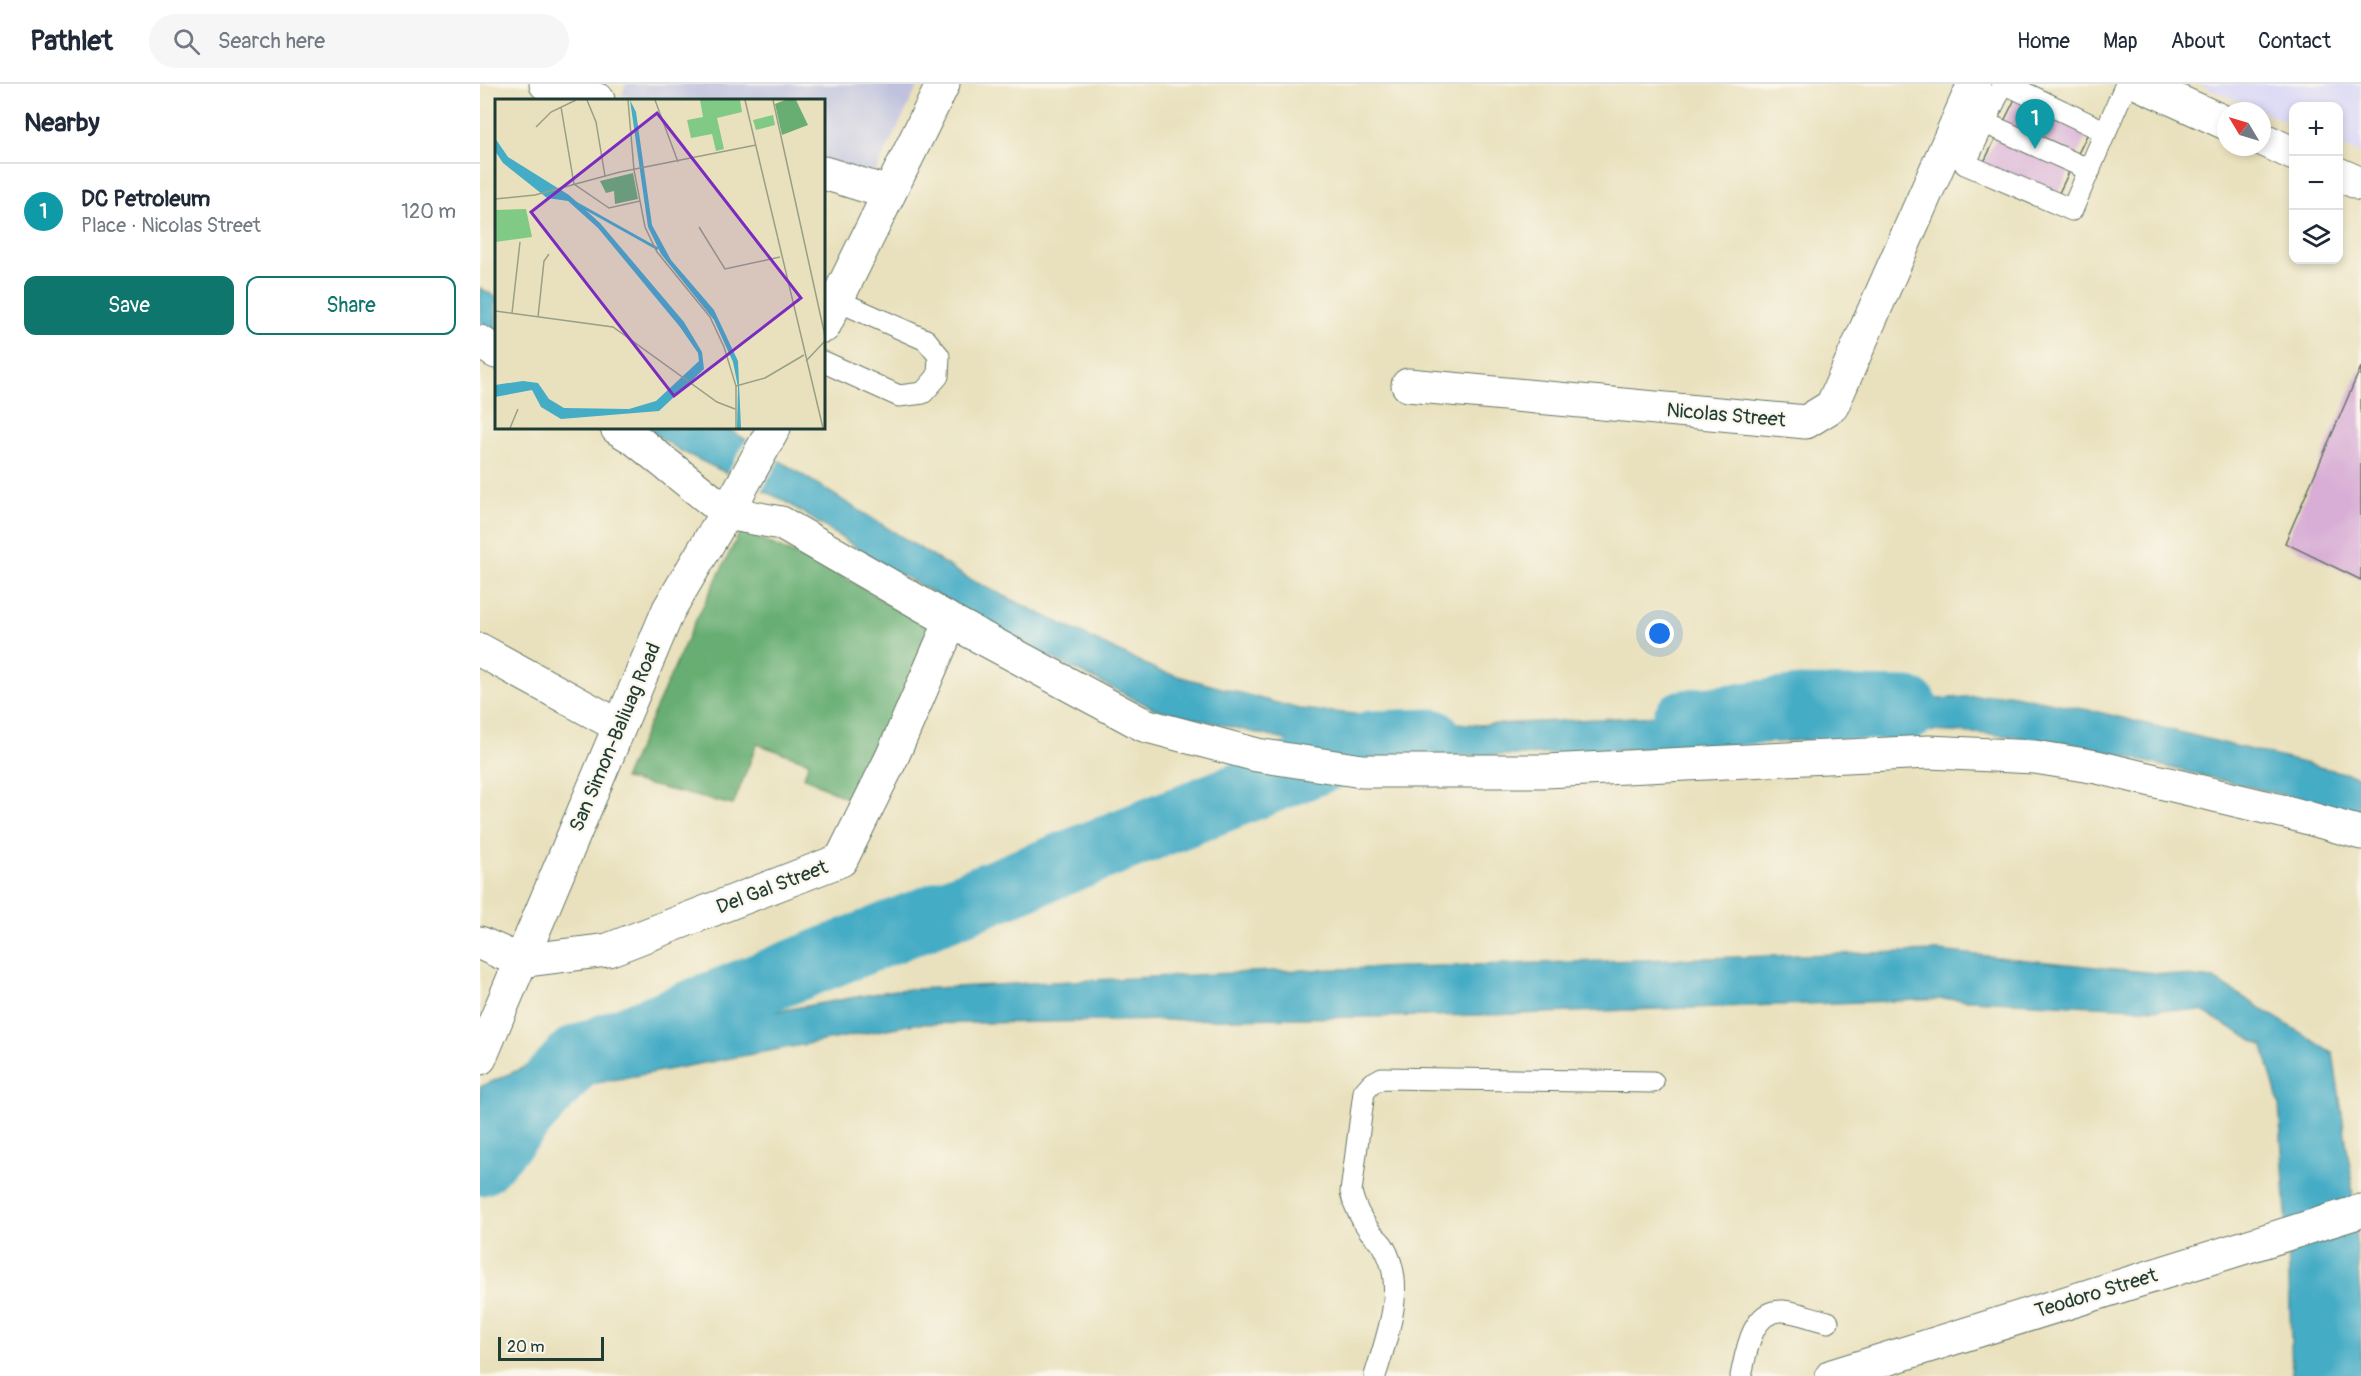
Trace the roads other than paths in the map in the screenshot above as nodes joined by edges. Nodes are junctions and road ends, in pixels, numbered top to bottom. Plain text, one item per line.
1 (546, 84) edge
2 (943, 84) edge
3 (1974, 84) edge
4 (2005, 84) edge
5 (2126, 84) edge
6 (2140, 84) edge
7 (595, 99) edge
8 (2217, 119) edge
9 (1985, 123) junction
10 (2106, 132) junction
11 (2271, 143) edge
12 (2289, 152) edge
13 (2090, 170) junction
14 (825, 173) edge
15 (2343, 176) edge
16 (2361, 184) edge
17 (889, 194) junction
18 (830, 313) edge
19 (480, 342) edge
20 (495, 351) edge
21 (825, 362) edge
22 (1408, 385) dead end
23 (619, 429) edge
24 (772, 431) edge
25 (733, 503) junction
26 (951, 621) junction
27 (480, 650) edge
28 (619, 726) junction
29 (2361, 833) edge
30 (480, 943) edge
31 (520, 961) junction
32 (480, 1058) edge
33 (1653, 1082) dead end
34 (2361, 1211) edge
35 (1828, 1322) dead end
36 (1375, 1376) edge
37 (1741, 1376) edge
38 (1832, 1376) edge

1 - 7 street
2 - 17 street
3 - 22 street, Nicolas Street
4 - 9 lane
4 - 10 lane
5 - 10 lane
6 - 8 street
9 - 13 lane
9 - 13 lane
10 - 13 lane
11 - 12 street
14 - 17 street
15 - 16 street
17 - 18 street
18 - 21 lane
19 - 20 street
23 - 25 street
24 - 25 street, San Simon-Baliuag Road
25 - 26 street
25 - 28 street, San Simon-Baliuag Road
26 - 29 street
26 - 31 street, Del Gal Street
27 - 28 street
28 - 31 street, San Simon-Baliuag Road
30 - 31 street
31 - 32 street, San Simon-Baliuag Road
33 - 36 lane
34 - 38 street, Teodoro Street
35 - 37 lane

